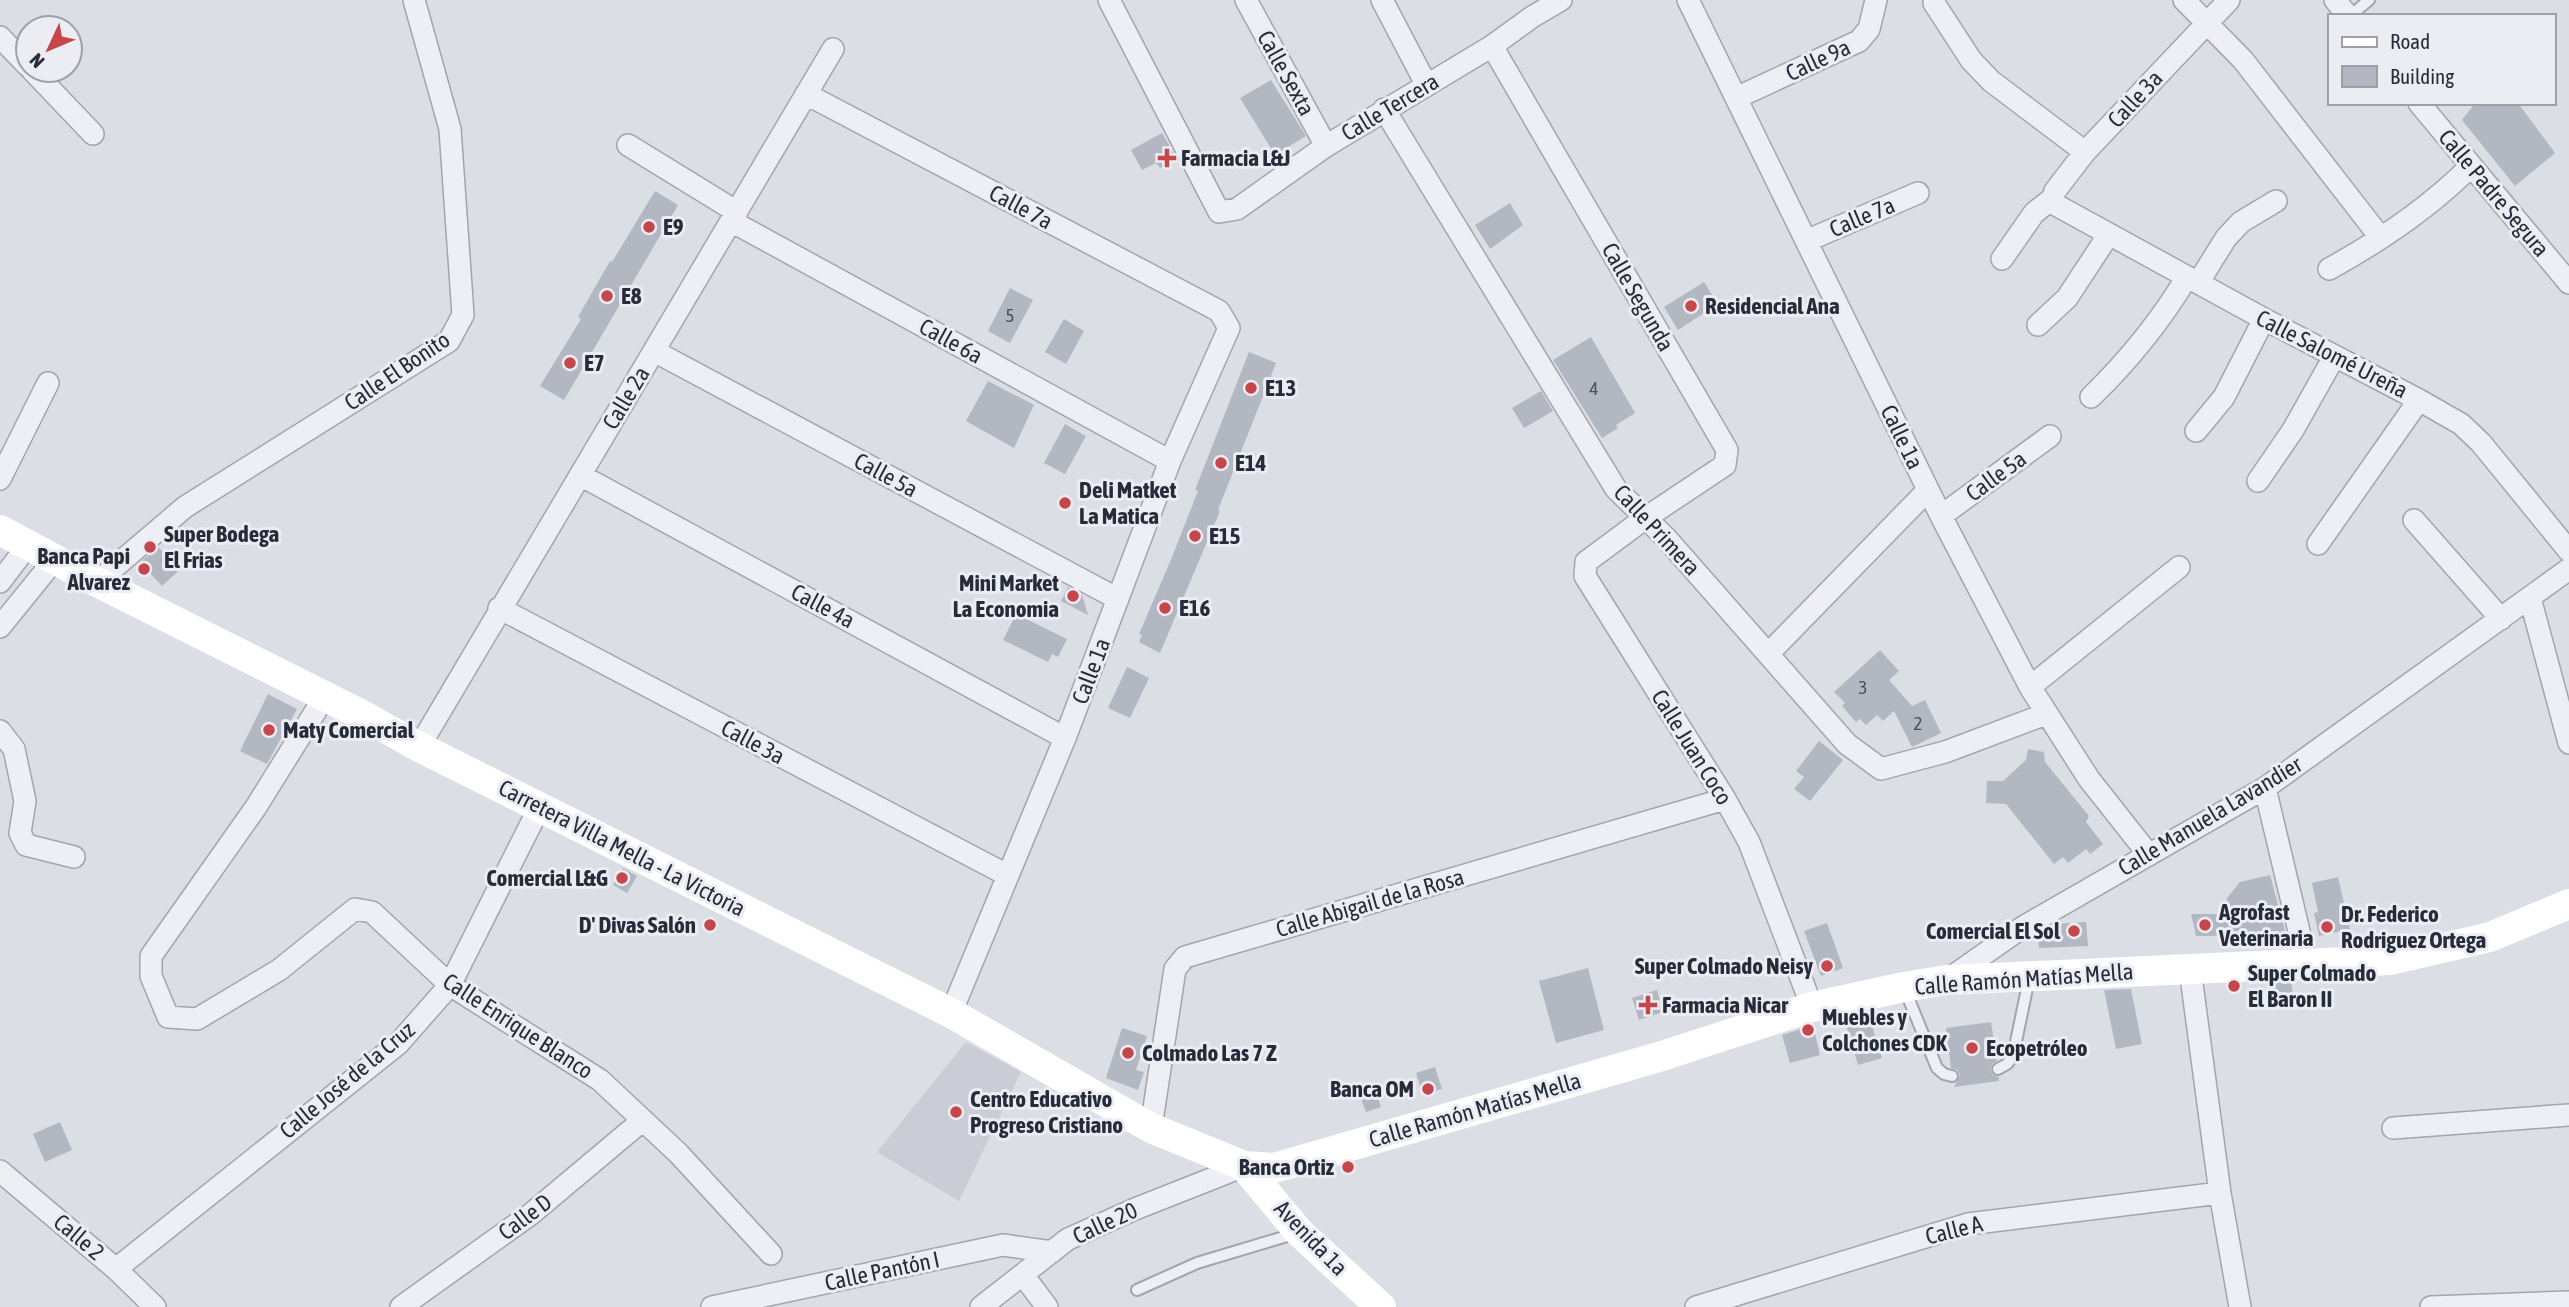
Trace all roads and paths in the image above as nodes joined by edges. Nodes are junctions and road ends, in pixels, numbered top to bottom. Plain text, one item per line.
1 (414, 0) edge
2 (1109, 0) edge
3 (1246, 0) edge
4 (1382, 0) edge
5 (1561, 0) edge
6 (1688, 0) edge
7 (1876, 0) edge
8 (2184, 0) edge
9 (2229, 0) edge
10 (2335, 0) edge
11 (2369, 0) edge
12 (1934, 3) dead end
13 (1527, 8) edge
14 (2347, 14) edge
15 (2352, 14) edge
16 (2208, 22) junction
17 (0, 37) edge
18 (1492, 46) junction
19 (833, 49) dead end
20 (14, 52) edge
21 (45, 84) edge
22 (1426, 84) junction
23 (807, 93) junction
24 (1736, 98) junction
25 (2421, 105) edge
26 (1384, 109) junction
27 (93, 134) dead end
28 (628, 145) dead end
29 (1326, 146) junction
30 (2085, 152) junction
31 (2471, 166) junction
32 (1918, 193) dead end
33 (2055, 201) junction
34 (2276, 201) dead end
35 (734, 217) junction
36 (2109, 234) junction
37 (2381, 237) junction
38 (1806, 241) junction
39 (2002, 259) dead end
40 (2329, 269) dead end
41 (2192, 280) junction
42 (2569, 283) edge
43 (2264, 319) junction
44 (2038, 325) dead end
45 (1228, 328) joint
46 (654, 351) junction
47 (2334, 356) junction
48 (48, 383) dead end
49 (2091, 397) dead end
50 (2420, 400) junction
51 (2196, 431) dead end
52 (2050, 436) dead end
53 (1170, 461) junction
54 (580, 475) junction
55 (0, 479) edge
56 (2258, 481) dead end
57 (1928, 491) junction
58 (1941, 516) junction
59 (1644, 519) junction
60 (2414, 520) dead end
61 (0, 530) edge
62 (2318, 544) dead end
63 (28, 545) junction
64 (55, 559) junction
65 (2569, 566) edge
66 (2179, 567) dead end
67 (0, 582) edge
68 (97, 582) junction
69 (2530, 598) junction
70 (1118, 599) junction
71 (499, 608) junction
72 (2501, 619) junction
73 (0, 627) edge
74 (1769, 653) junction
75 (2030, 687) junction
76 (325, 696) junction
77 (2046, 714) junction
78 (0, 731) edge
79 (1065, 737) junction
80 (2569, 743) edge
81 (419, 747) junction
82 (2265, 788) junction
83 (1725, 800) junction
84 (540, 806) junction
85 (2149, 855) junction
86 (74, 857) dead end
87 (1007, 875) junction
88 (2569, 904) edge
89 (2306, 965) junction
90 (2190, 969) junction
91 (2029, 976) junction
92 (1947, 980) junction
93 (450, 985) junction
94 (1904, 986) junction
95 (1812, 1007) junction
96 (951, 1013) junction
97 (1998, 1069) dead end
98 (1952, 1076) dead end
99 (2569, 1115) edge
100 (643, 1121) junction
101 (1151, 1128) junction
102 (2393, 1128) dead end
103 (1244, 1166) junction
104 (0, 1171) edge
105 (2220, 1193) junction
106 (1299, 1232) junction
107 (1052, 1252) junction
108 (771, 1254) dead end
109 (116, 1269) junction
110 (1023, 1275) junction
111 (1137, 1290) dead end
112 (2569, 1302) edge
113 (2438, 1306) edge
114 (155, 1307) edge
115 (401, 1307) edge
116 (712, 1307) edge
117 (981, 1307) edge
118 (1047, 1307) edge
119 (1381, 1307) edge
120 (1696, 1307) edge
121 (2241, 1307) edge

1 - 68 street, Calle El Bonito
2 - 29 street, Calle Tercera
3 - 29 street, Calle Sexta
4 - 22 street
5 - 13 street, Calle Tercera
6 - 24 street, Calle 1a
7 - 24 street, Calle 9a
8 - 16 street
9 - 16 street, Calle 3a
10 - 14 street
11 - 15 lane
12 - 30 street
13 - 18 street, Calle Tercera
16 - 30 street, Calle 3a
16 - 37 street
17 - 20 street
18 - 22 street, Calle Tercera
18 - 59 street, Calle Segunda
19 - 23 street, Calle 2a
21 - 27 street
22 - 26 street, Calle Tercera
23 - 35 street, Calle 2a
23 - 45 street, Calle 7a
24 - 38 street, Calle 1a
25 - 31 street, Calle Padre Segura
26 - 29 street, Calle Tercera
26 - 59 street, Calle Primera
28 - 35 street, Calle 6a
30 - 33 street, Calle 3a
31 - 37 street
31 - 42 street, Calle Padre Segura
32 - 38 street, Calle 7a
33 - 36 street, Calle Salomé Ureña
33 - 39 street, Calle 3a
34 - 41 street
35 - 46 street, Calle 2a
35 - 53 street, Calle 6a
36 - 41 street, Calle Salomé Ureña
36 - 44 street
37 - 40 street
38 - 57 street, Calle 1a
41 - 43 street, Calle Salomé Ureña
41 - 49 street
43 - 47 street, Calle Salomé Ureña
43 - 51 street
45 - 53 street, Calle 1a
46 - 54 street, Calle 2a
46 - 70 street, Calle 5a
47 - 50 street, Calle Salomé Ureña
47 - 56 street
48 - 55 street
50 - 62 street
50 - 65 street, Calle Salomé Ureña
52 - 58 street, Calle 5a
53 - 70 street, Calle 1a
54 - 71 street, Calle 2a
54 - 79 street, Calle 4a
57 - 58 street, Calle 1a
57 - 74 street
58 - 75 street, Calle 1a
59 - 74 street, Calle Primera
59 - 83 street, Calle Juan Coco
60 - 72 street
61 - 63 main road, Carretera Villa Mella - La Victoria
63 - 64 main road, Carretera Villa Mella - La Victoria
63 - 67 street
64 - 68 main road, Carretera Villa Mella - La Victoria
64 - 73 street
65 - 69 street, Calle Manuela Lavandier
66 - 75 street
68 - 76 main road, Carretera Villa Mella - La Victoria
69 - 72 street, Calle Manuela Lavandier
69 - 80 street
70 - 79 street, Calle 1a
71 - 81 street, Calle 2a
71 - 87 street, Calle 3a
72 - 82 street, Calle Manuela Lavandier
74 - 77 street, Calle Primera
75 - 77 street, Calle 1a
76 - 81 main road, Carretera Villa Mella - La Victoria
76 - 93 street, Calle Enrique Blanco
77 - 85 street, Calle 1a
78 - 86 street
79 - 87 street, Calle 1a
81 - 84 main road, Carretera Villa Mella - La Victoria
82 - 85 street, Calle Manuela Lavandier
82 - 89 street
83 - 95 street, Calle Juan Coco
83 - 101 street, Calle Abigail de la Rosa
84 - 93 street, Calle José de la Cruz
84 - 96 main road, Carretera Villa Mella - La Victoria
85 - 92 street, Calle Manuela Lavandier
87 - 96 street, Calle 1a
88 - 89 main road, Calle Ramón Matías Mella
89 - 90 main road, Calle Ramón Matías Mella
90 - 91 main road, Calle Ramón Matías Mella
90 - 105 street
91 - 92 main road, Calle Ramón Matías Mella
91 - 97 lane
92 - 94 main road, Calle Ramón Matías Mella
93 - 100 street, Calle Enrique Blanco
93 - 109 street, Calle José de la Cruz
94 - 95 main road, Calle Ramón Matías Mella
94 - 98 lane
95 - 103 main road, Calle Ramón Matías Mella
96 - 101 main road, Carretera Villa Mella - La Victoria
99 - 102 street
100 - 108 street, Calle Enrique Blanco
100 - 115 street, Calle D
101 - 103 main road, Carretera Villa Mella - La Victoria
103 - 106 main road, Avenida 1a
103 - 107 street, Calle 20
104 - 109 street, Calle 2
105 - 120 street, Calle A
105 - 121 street
106 - 111 lane
106 - 119 main road, Avenida 1a
107 - 110 street, Calle 20
107 - 116 street, Calle Pantón I
109 - 114 street, Calle 2
110 - 117 street, Calle 20
110 - 118 street
112 - 113 street

